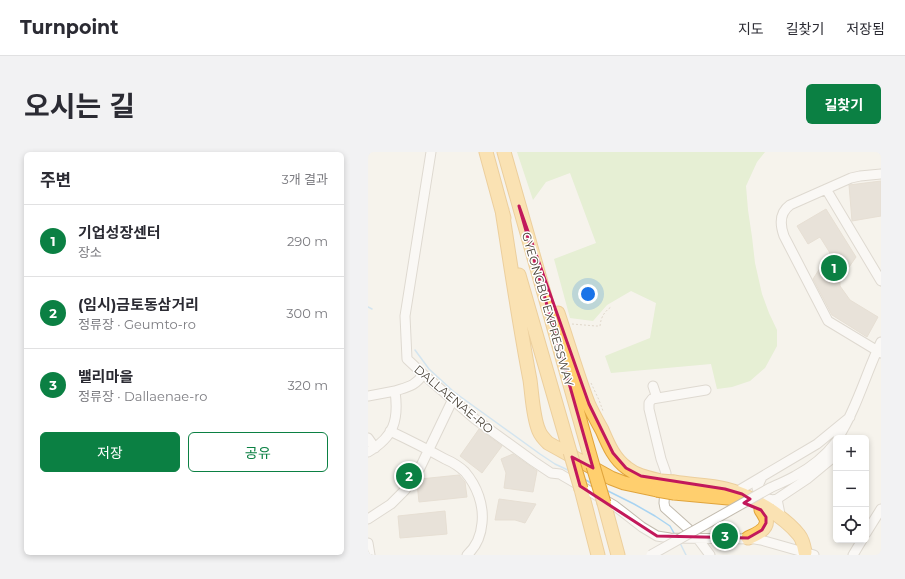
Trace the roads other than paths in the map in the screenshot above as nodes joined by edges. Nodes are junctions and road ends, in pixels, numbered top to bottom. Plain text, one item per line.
1 (431, 152) edge
2 (486, 152) edge
3 (504, 152) edge
4 (881, 174) edge
5 (826, 189) junction
6 (519, 206) junction
7 (502, 210) junction
8 (881, 281) edge
9 (881, 342) edge
10 (879, 352) edge
11 (423, 374) junction
12 (653, 386) dead end
13 (706, 390) dead end
14 (395, 391) junction
15 (368, 396) edge
16 (657, 398) junction
17 (453, 400) junction
18 (850, 418) junction
19 (390, 431) junction
20 (840, 435) edge
21 (846, 435) edge
22 (368, 438) edge
23 (833, 445) edge
24 (428, 449) junction
25 (371, 450) edge
26 (833, 457) edge
27 (762, 477) junction
28 (666, 486) junction
29 (736, 492) junction
30 (777, 499) junction
31 (881, 509) edge
32 (761, 510) junction
33 (368, 519) edge
34 (792, 528) junction
35 (869, 528) edge
36 (748, 538) junction
37 (694, 539) junction
38 (368, 543) edge
39 (860, 543) edge
40 (809, 554) edge
41 (370, 555) edge
42 (467, 555) edge
43 (598, 555) edge
44 (618, 555) edge
45 (651, 555) edge
46 (710, 555) edge
47 (853, 555) edge

1 - 11 street, DALLAENAE-RO
2 - 7 highway, GYEONGBU EXPRESSWAY
3 - 6 highway, GYEONGBU EXPRESSWAY
4 - 5 street
5 - 8 street
5 - 10 street
6 - 28 highway
6 - 44 highway, GYEONGBU EXPRESSWAY, bridge
7 - 28 highway
7 - 43 highway, GYEONGBU EXPRESSWAY, bridge
9 - 10 street
10 - 18 street
11 - 14 street
11 - 17 street, DALLAENAE-RO
12 - 16 street
13 - 16 street
14 - 15 street
14 - 19 street
16 - 37 street
17 - 24 street
17 - 37 street, DALLAENAE-RO, bridge
18 - 20 street
18 - 21 street
18 - 27 street
19 - 24 street
19 - 25 street
22 - 25 street
23 - 45 street, bridge
24 - 33 street
24 - 42 street
26 - 30 street
27 - 29 street
27 - 30 street
28 - 29 highway
28 - 32 highway
29 - 34 highway
30 - 34 street
31 - 35 street
32 - 36 highway
32 - 40 highway
34 - 40 highway
36 - 37 street
36 - 40 street
37 - 46 street
38 - 41 street
39 - 47 street

